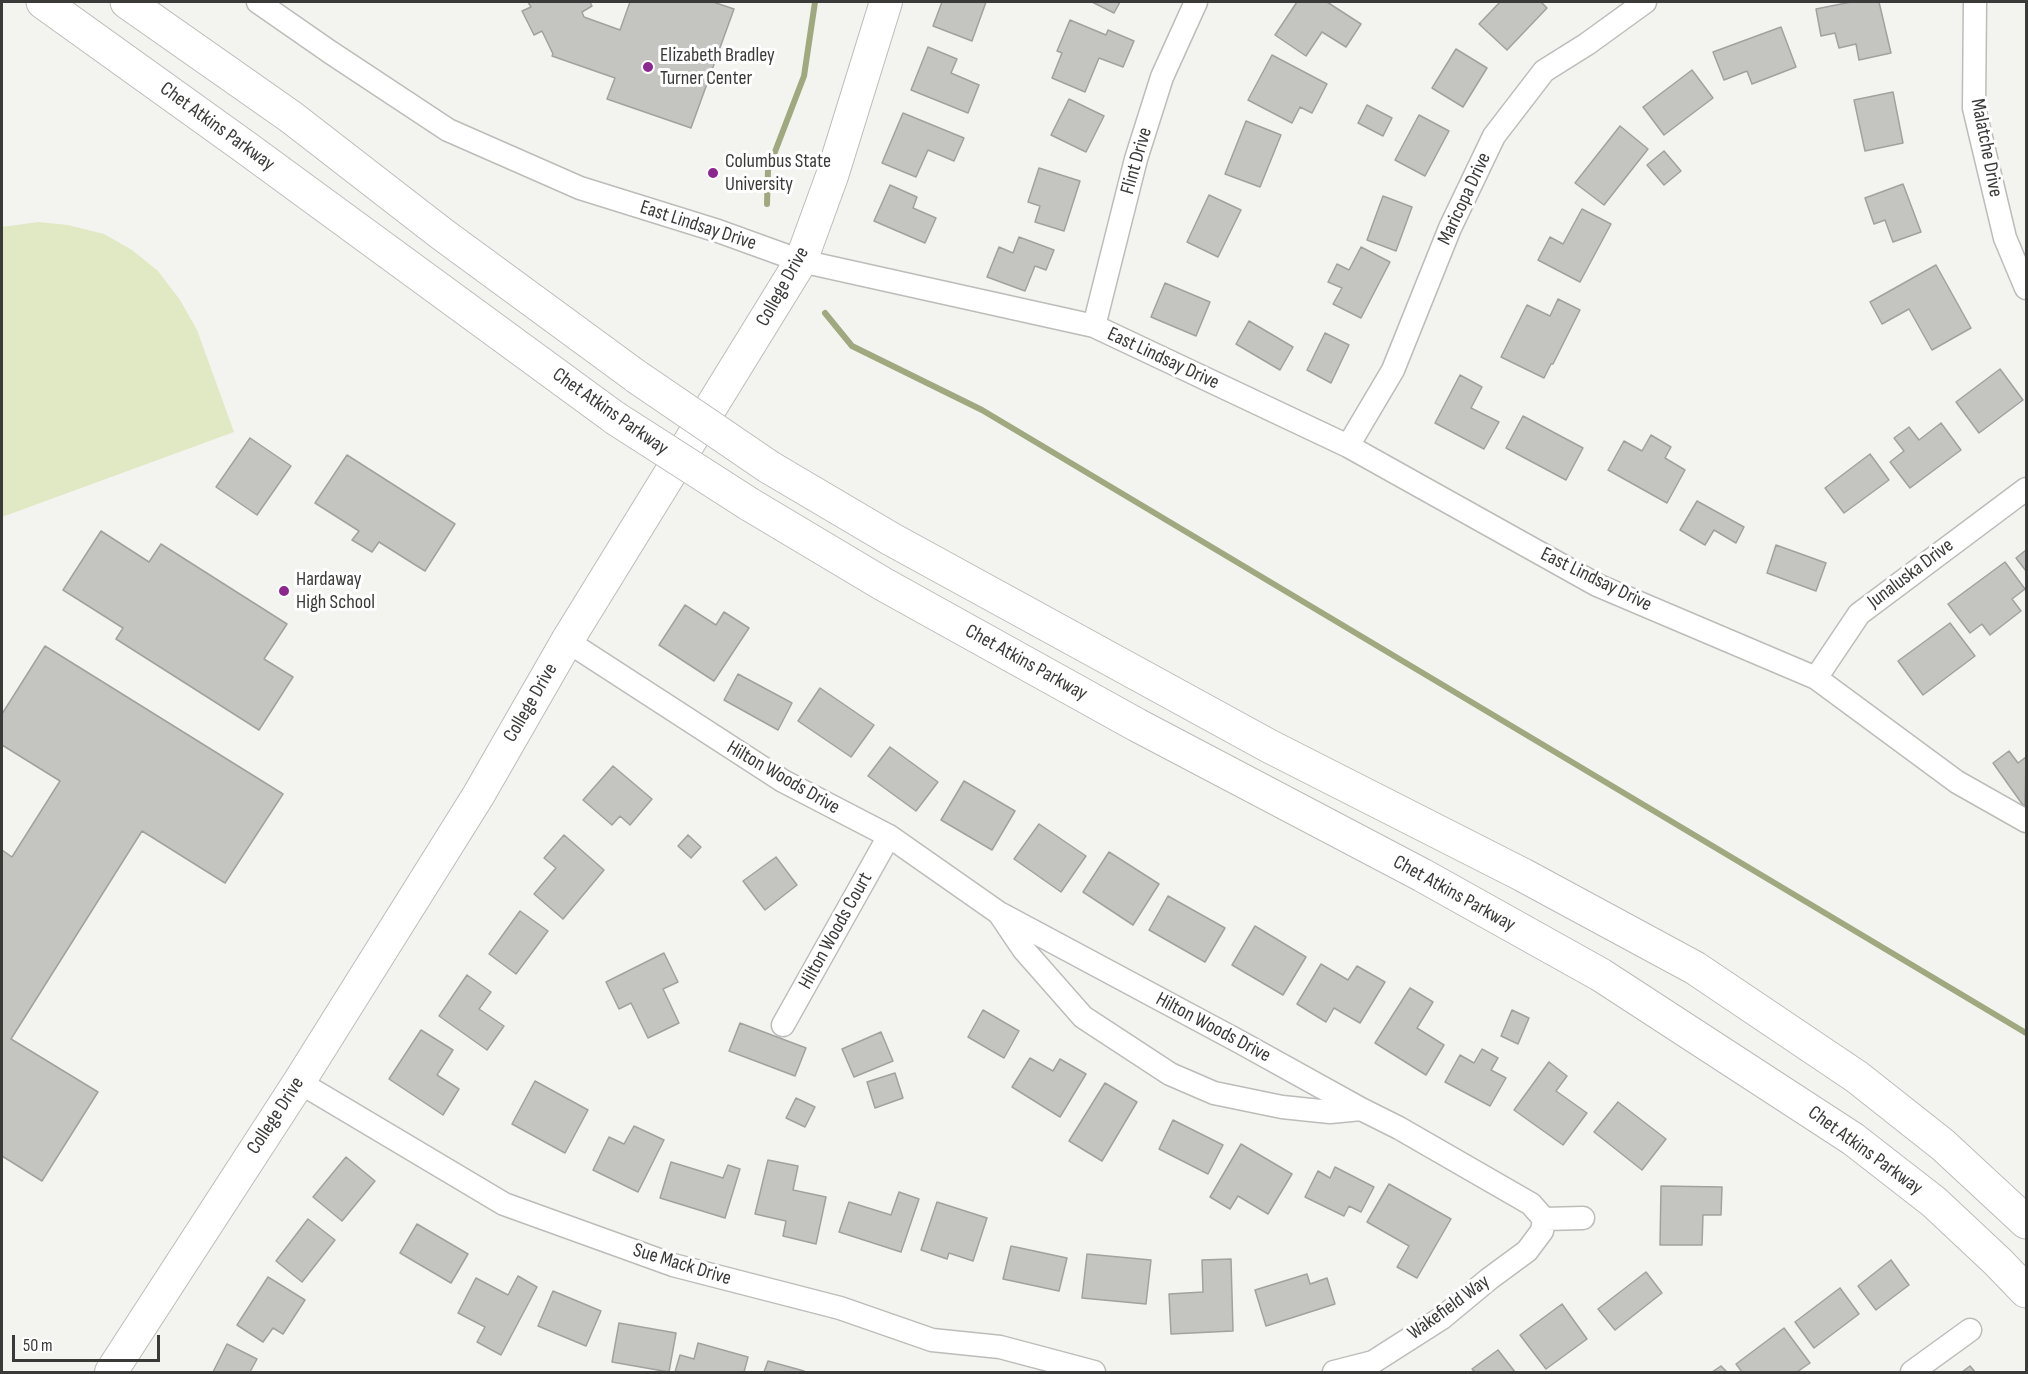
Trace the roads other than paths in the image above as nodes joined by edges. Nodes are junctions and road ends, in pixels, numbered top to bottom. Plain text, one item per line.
1 (20, 2) edge
2 (43, 2) edge
3 (127, 2) edge
4 (258, 2) edge
5 (886, 2) edge
6 (1196, 2) edge
7 (1645, 2) edge
8 (1975, 2) edge
9 (116, 54) junction
10 (801, 261) junction
11 (2026, 288) edge
12 (1094, 326) junction
13 (1348, 446) junction
14 (2026, 489) edge
15 (567, 641) junction
16 (1816, 678) junction
17 (2026, 821) edge
18 (889, 837) junction
19 (999, 914) junction
20 (783, 1025) dead end
21 (298, 1082) junction
22 (1361, 1109) junction
23 (1583, 1218) dead end
24 (1544, 1219) junction
25 (2026, 1222) edge
26 (2026, 1292) edge
27 (1970, 1330) dead end
28 (114, 1371) edge
29 (1094, 1372) edge
30 (1334, 1372) edge
31 (1912, 1372) edge

1 - 9 highway
2 - 9 highway, Chet Atkins Parkway
3 - 25 highway, bridge
4 - 10 street, East Lindsay Drive
5 - 10 street, College Drive
6 - 12 street, Flint Drive
7 - 13 street, Maricopa Drive
8 - 11 street, Malatche Drive
9 - 26 highway, Chet Atkins Parkway, bridge
10 - 12 street, East Lindsay Drive
10 - 15 street, College Drive
12 - 13 street, East Lindsay Drive
13 - 16 street, East Lindsay Drive
14 - 16 street, Junaluska Drive
15 - 18 street, Hilton Woods Drive
15 - 21 street, College Drive
16 - 17 street, East Lindsay Drive
18 - 19 street, Hilton Woods Drive
18 - 20 street, Hilton Woods Court
19 - 22 street, Hilton Woods Drive
19 - 22 street, Hilton Woods Drive
21 - 28 street, College Drive
21 - 29 street, Sue Mack Drive
22 - 24 street, Hilton Woods Drive
23 - 24 street
24 - 30 street, Wakefield Way
27 - 31 street

